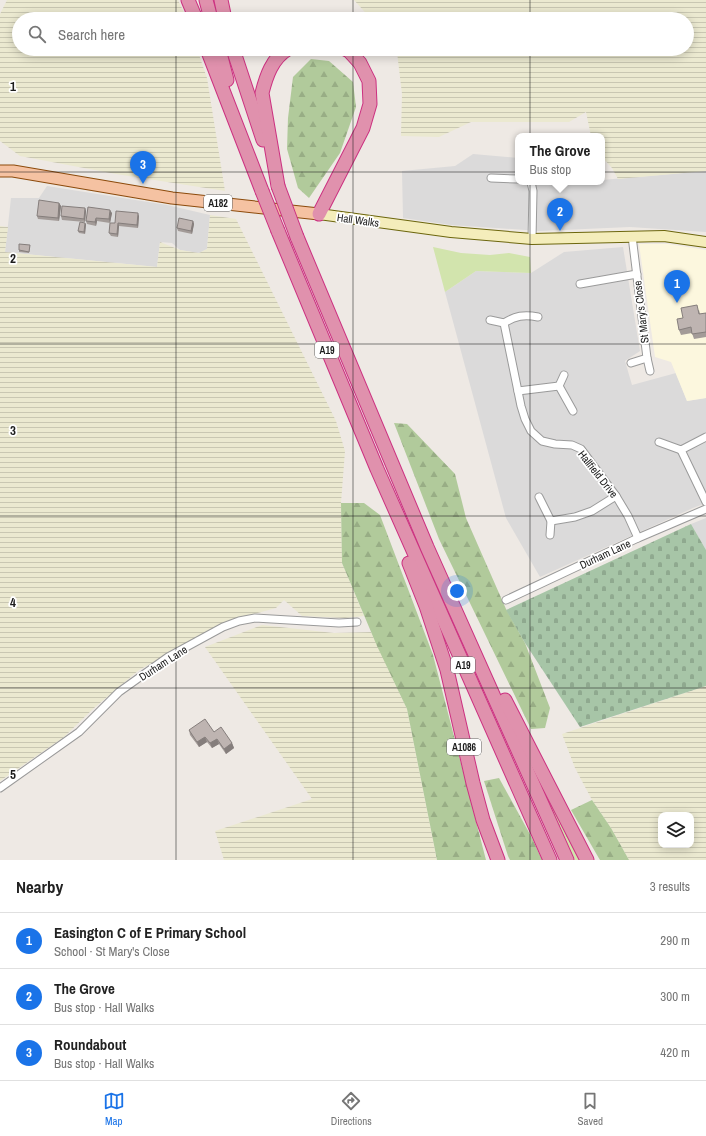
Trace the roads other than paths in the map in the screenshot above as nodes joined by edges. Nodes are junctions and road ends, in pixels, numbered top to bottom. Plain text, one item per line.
1 (188, 0) edge
2 (206, 0) edge
3 (221, 0) edge
4 (193, 12) edge
5 (209, 12) edge
6 (224, 12) edge
7 (210, 56) edge
8 (221, 56) edge
9 (235, 56) edge
10 (280, 56) edge
11 (354, 56) edge
12 (0, 162) edge
13 (0, 171) edge
14 (13, 171) junction
15 (491, 178) dead end
16 (515, 179) edge
17 (531, 185) edge
18 (278, 186) junction
19 (262, 190) junction
20 (319, 214) junction
21 (632, 236) junction
22 (532, 239) junction
23 (706, 242) edge
24 (637, 274) junction
25 (580, 284) dead end
26 (538, 317) dead end
27 (490, 320) dead end
28 (504, 323) junction
29 (646, 358) junction
30 (631, 363) dead end
31 (650, 371) dead end
32 (564, 375) dead end
33 (559, 386) junction
34 (518, 391) junction
35 (573, 411) dead end
36 (706, 438) edge
37 (659, 442) dead end
38 (681, 450) junction
39 (377, 469) junction
40 (616, 496) junction
41 (539, 497) dead end
42 (706, 502) edge
43 (706, 509) edge
44 (551, 521) junction
45 (550, 535) dead end
46 (638, 538) junction
47 (427, 547) junction
48 (506, 600) dead end
49 (357, 622) dead end
50 (0, 788) edge
51 (498, 860) edge
52 (550, 860) edge
53 (567, 860) edge
54 (587, 860) edge

1 - 4 highway
2 - 5 highway
3 - 6 highway
7 - 19 highway
8 - 19 highway, A19
9 - 18 highway, A19
10 - 18 highway
11 - 20 highway
12 - 14 main road, Hall Walks / A182
13 - 14 main road, Hall Walks / A182
14 - 20 main road, Hall Walks / A182
15 - 16 street
17 - 22 street
18 - 47 highway, A19, bridge
19 - 39 highway, A19, bridge
20 - 22 main road, Hall Walks
21 - 22 main road, Hall Walks
21 - 23 main road, Hall Walks
21 - 24 street, St Mary's Close
24 - 25 street, St Mary's Close
24 - 29 street, St Mary's Close
26 - 28 street
27 - 28 street
28 - 34 street, Hallfield Drive
29 - 30 street, St Mary's Close
29 - 31 street
32 - 33 street
33 - 34 street
33 - 35 street
34 - 40 street, Hallfield Drive
36 - 38 street
37 - 38 street
38 - 42 street
39 - 51 highway, A1086
39 - 52 highway, A19
40 - 44 street
40 - 46 street, Hallfield Drive
41 - 44 street
43 - 46 street, Durham Lane
44 - 45 street
46 - 48 street, Durham Lane
47 - 53 highway, A19
47 - 54 highway
49 - 50 street, Durham Lane

